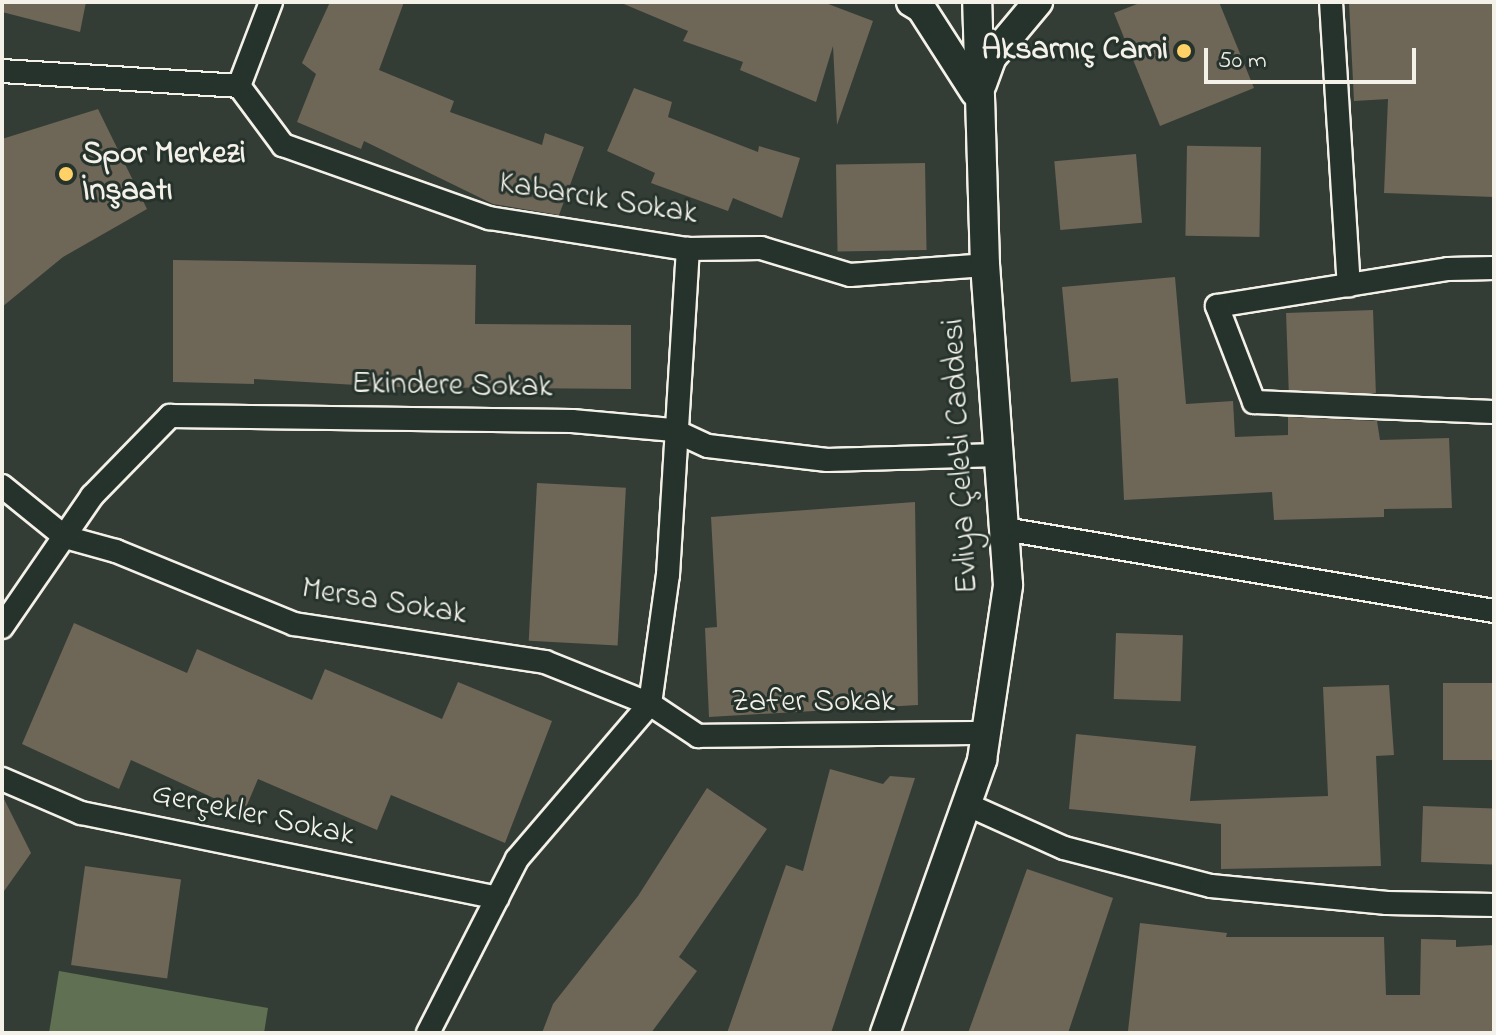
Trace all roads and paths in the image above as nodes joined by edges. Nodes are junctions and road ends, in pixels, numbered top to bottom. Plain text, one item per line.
1 (271, 2) edge
2 (911, 2) edge
3 (977, 2) edge
4 (1038, 2) edge
5 (1331, 2) edge
6 (2, 71) edge
7 (239, 86) junction
8 (977, 96) junction
9 (688, 249) junction
10 (985, 265) junction
11 (1494, 268) edge
12 (1349, 285) junction
13 (1494, 412) edge
14 (673, 430) junction
15 (999, 455) junction
16 (2, 486) edge
17 (1004, 529) junction
18 (65, 537) junction
19 (1494, 611) edge
20 (2, 627) edge
21 (650, 704) junction
22 (986, 733) junction
23 (2, 779) edge
24 (966, 804) junction
25 (497, 898) junction
26 (1494, 905) edge
27 (428, 1033) edge
28 (885, 1033) edge

1 - 7 street
2 - 8 street
3 - 8 street, Evliya Çelebi Caddesi
4 - 8 street
5 - 12 street
6 - 7 street
7 - 9 street, Kabarcık Sokak
8 - 10 street, Evliya Çelebi Caddesi
9 - 10 street, Kabarcık Sokak
9 - 14 street
10 - 15 street, Evliya Çelebi Caddesi
11 - 12 street
12 - 13 street
14 - 15 street, Ekindere Sokak
14 - 18 street, Ekindere Sokak
14 - 21 street
15 - 17 street, Evliya Çelebi Caddesi
16 - 18 street
17 - 19 street
17 - 22 street, Evliya Çelebi Caddesi
18 - 20 street, Ekindere Sokak
18 - 21 street, Mersa Sokak
21 - 22 street, Zafer Sokak
21 - 25 street
22 - 24 street, Evliya Çelebi Caddesi
23 - 25 street, Gerçekler Sokak
24 - 26 street
24 - 28 street, Evliya Çelebi Caddesi
25 - 27 street

